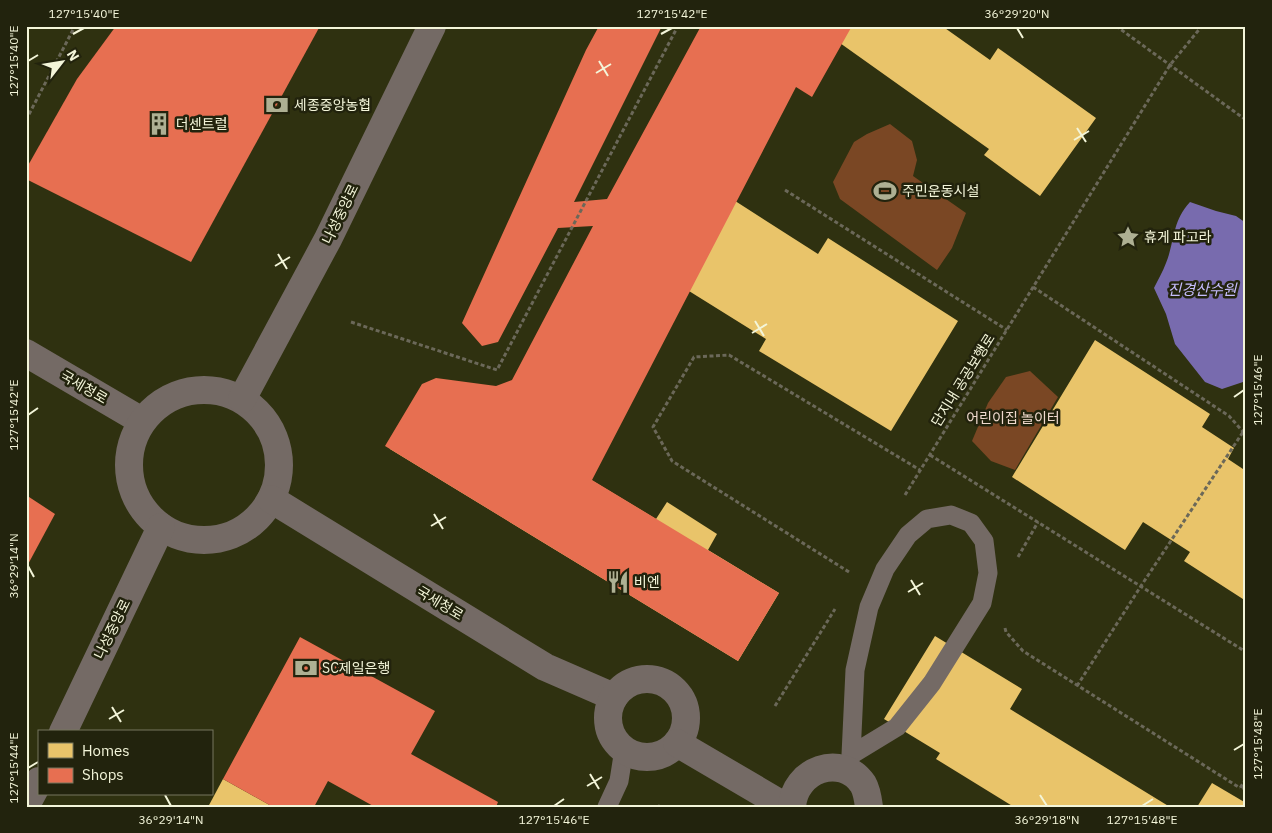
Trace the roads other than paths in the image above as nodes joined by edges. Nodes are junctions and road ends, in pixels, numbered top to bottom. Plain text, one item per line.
1 (432, 26) edge
2 (26, 354) edge
3 (242, 399) junction
4 (142, 421) junction
5 (271, 499) junction
6 (160, 527) junction
7 (614, 697) junction
8 (64, 730) edge
9 (677, 744) junction
10 (624, 749) junction
11 (851, 755) joint
12 (38, 783) edge
13 (26, 805) edge
14 (607, 807) edge
15 (786, 807) edge
16 (792, 807) edge
17 (870, 807) edge

1 - 3 street, 나성중앙로
2 - 4 street, 국세청로
3 - 4 street
3 - 5 street
4 - 6 street
5 - 6 street
5 - 7 street, 국세청로
6 - 8 street, 나성중앙로
7 - 9 street
7 - 10 street
9 - 10 street
9 - 15 street
10 - 14 lane
11 - 11 lane
12 - 13 street
16 - 17 street

